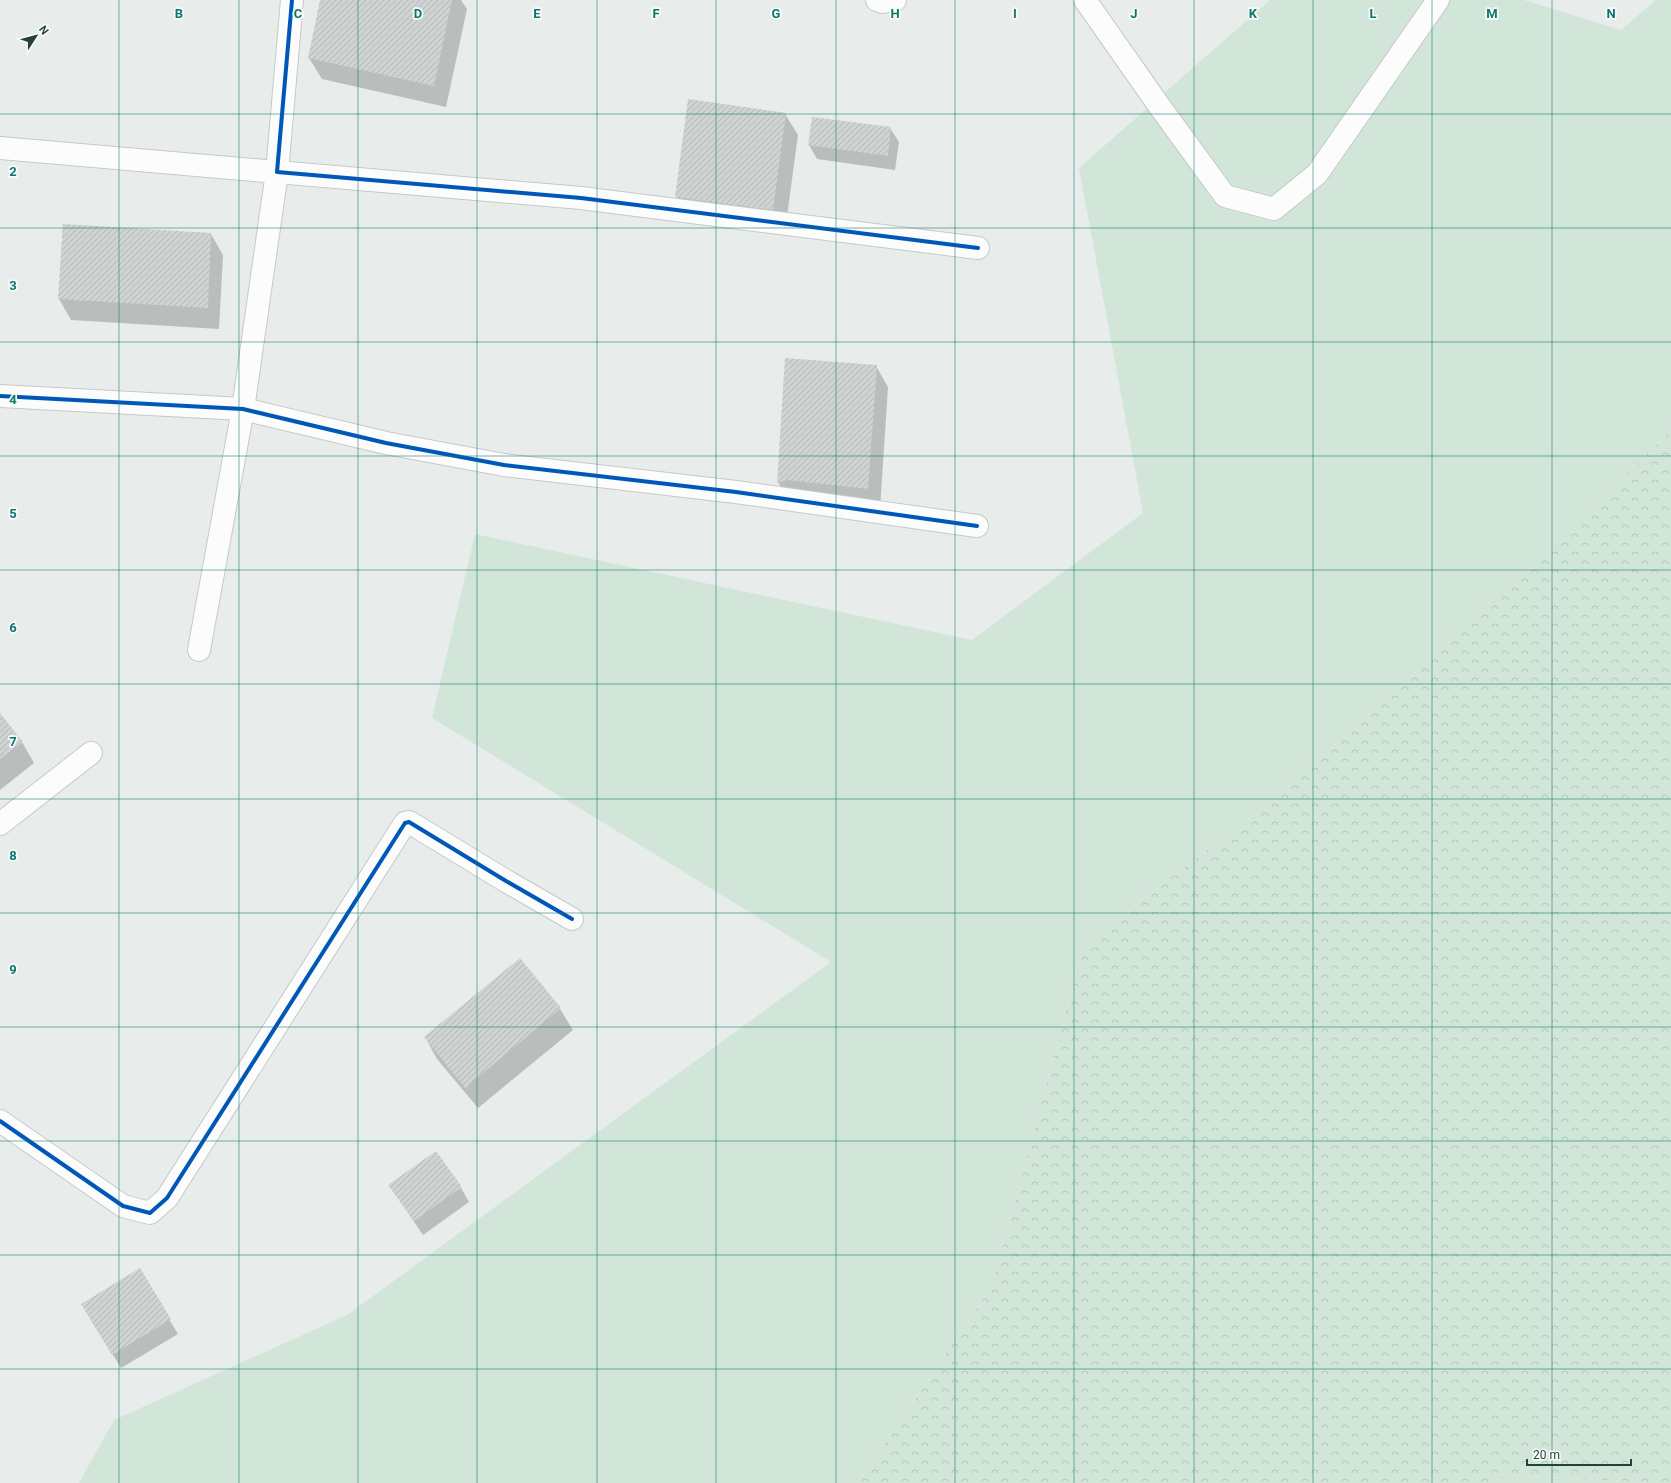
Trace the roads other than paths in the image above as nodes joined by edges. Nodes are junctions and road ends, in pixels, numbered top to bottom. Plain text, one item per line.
1 (292, 0) edge
2 (877, 0) edge
3 (895, 0) edge
4 (1085, 0) edge
5 (1438, 0) edge
6 (0, 148) edge
7 (276, 172) junction
8 (978, 248) dead end
9 (0, 396) edge
10 (243, 409) junction
11 (976, 526) dead end
12 (199, 650) dead end
13 (91, 753) dead end
14 (0, 824) edge
15 (572, 919) dead end
16 (0, 1121) edge

1 - 7 street
2 - 3 street
4 - 5 street
6 - 7 street
7 - 8 street
7 - 10 street
9 - 10 street
10 - 11 street
10 - 12 street
13 - 14 street
15 - 16 street

